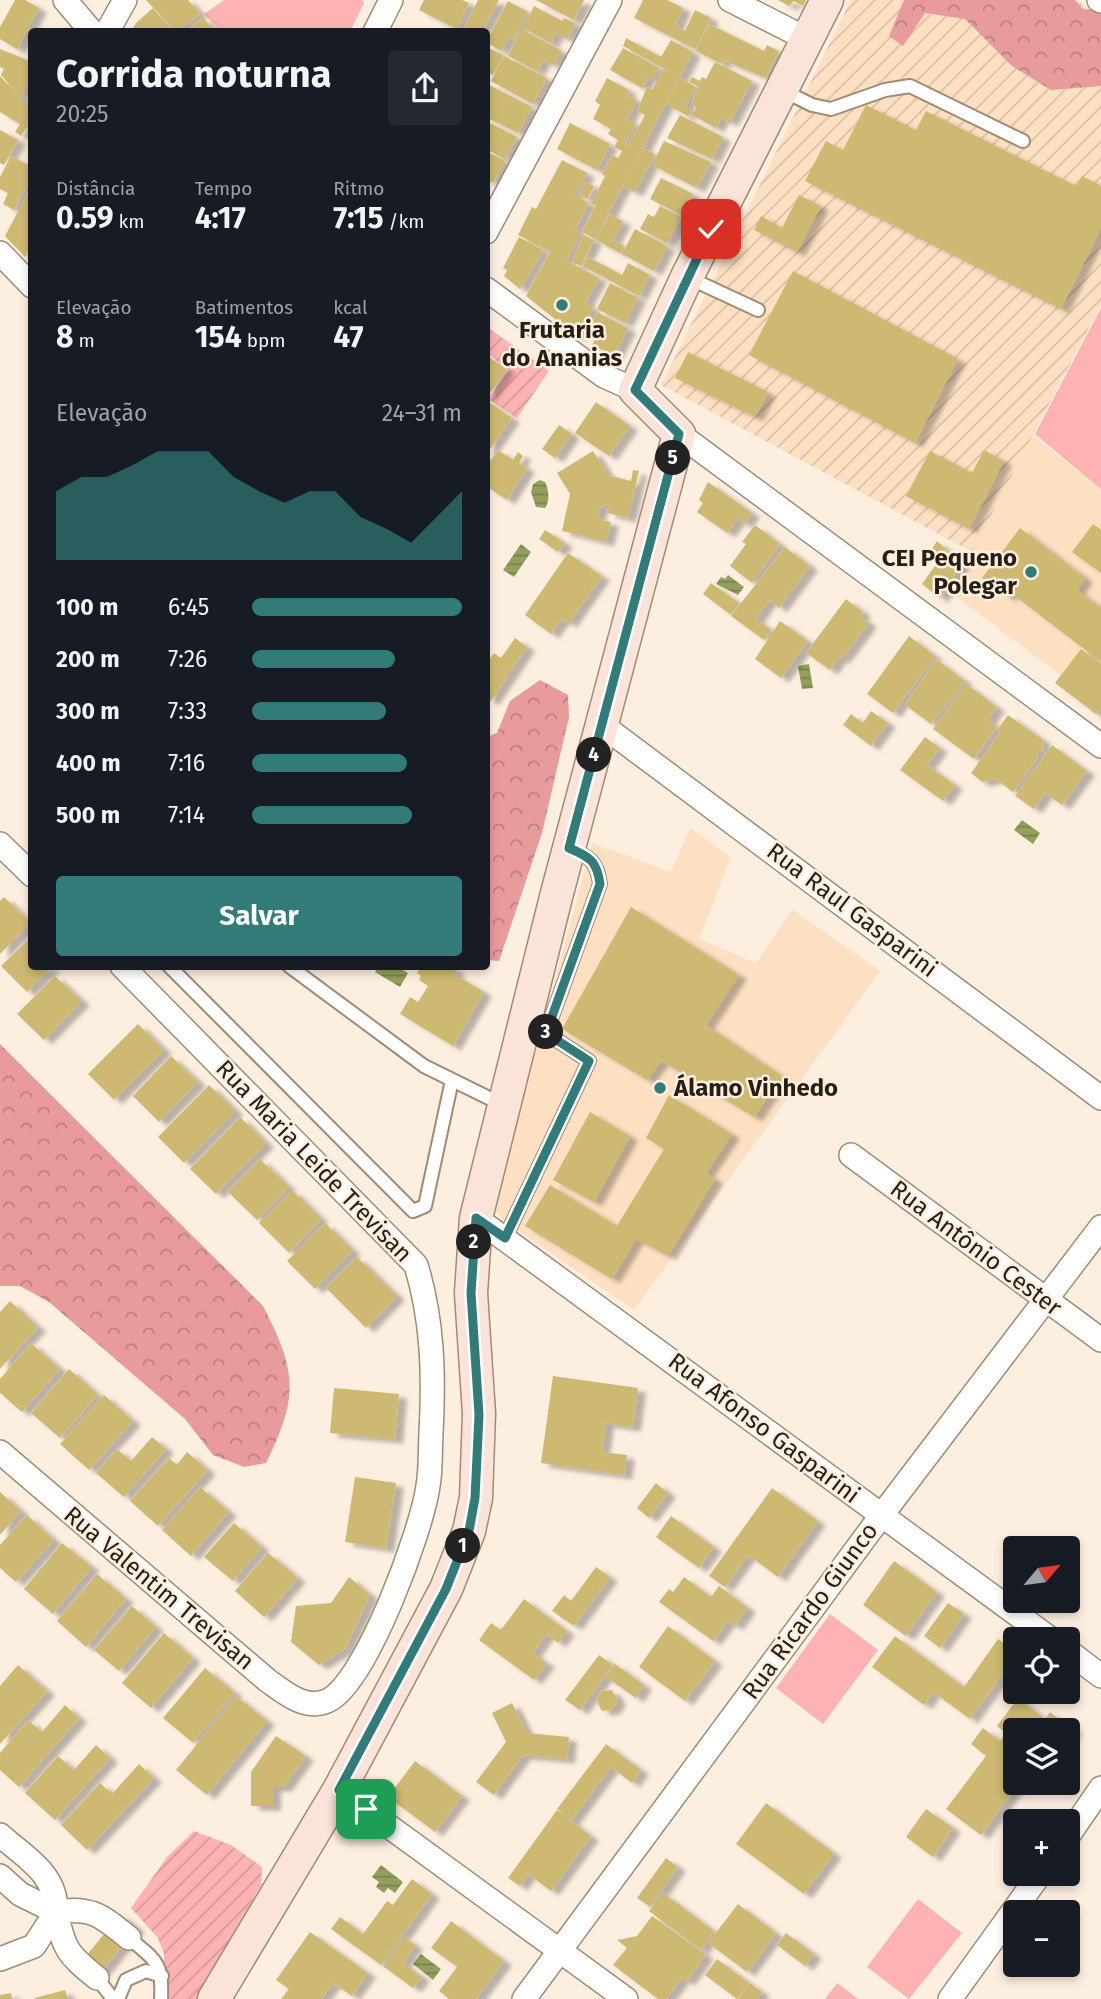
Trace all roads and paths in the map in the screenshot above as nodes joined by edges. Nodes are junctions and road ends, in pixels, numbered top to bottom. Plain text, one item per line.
1 (65, 0) edge
2 (125, 0) edge
3 (391, 0) edge
4 (610, 0) edge
5 (730, 0) edge
6 (827, 0) edge
7 (89, 28) edge
8 (109, 28) edge
9 (377, 28) edge
10 (807, 39) junction
11 (782, 90) junction
12 (1023, 141) dead end
13 (490, 225) edge
14 (0, 253) edge
15 (687, 277) junction
16 (28, 282) edge
17 (490, 292) edge
18 (758, 310) dead end
19 (635, 390) junction
20 (679, 434) junction
21 (602, 725) junction
22 (1101, 746) edge
23 (0, 844) edge
24 (569, 848) junction
25 (28, 871) edge
26 (126, 970) edge
27 (173, 970) edge
28 (294, 970) edge
29 (452, 1080) junction
30 (1101, 1098) edge
31 (503, 1105) junction
32 (851, 1155) dead end
33 (476, 1218) junction
34 (1101, 1227) edge
35 (505, 1238) junction
36 (1046, 1302) junction
37 (1101, 1340) edge
38 (0, 1452) edge
39 (881, 1516) junction
40 (1034, 1627) edge
41 (1080, 1660) edge
42 (1101, 1676) edge
43 (328, 1701) joint
44 (1101, 1788) edge
45 (339, 1790) junction
46 (1080, 1819) edge
47 (0, 1835) edge
48 (0, 1875) edge
49 (1031, 1886) edge
50 (55, 1912) junction
51 (129, 1938) joint
52 (558, 1951) junction
53 (0, 1959) edge
54 (162, 1976) junction
55 (97, 1978) joint
56 (116, 1999) edge
57 (161, 1999) edge
58 (214, 1999) edge
59 (524, 1999) edge
60 (626, 1999) edge
61 (950, 1999) edge

1 - 7 street
2 - 8 street
3 - 9 street
4 - 13 street
5 - 10 street
6 - 10 street
10 - 11 street
11 - 12 lane
11 - 15 street
14 - 16 street
15 - 18 lane
15 - 19 street
17 - 19 street
19 - 20 street
20 - 21 street
20 - 22 street
21 - 24 street
21 - 30 street, Rua Raul Gasparini
23 - 25 street
24 - 31 street
24 - 35 lane
26 - 43 street, Rua Maria Leide Trevisan
27 - 29 lane
28 - 29 lane
29 - 31 lane
31 - 33 street
32 - 36 street, Rua Antônio Cester
33 - 35 street, Rua Afonso Gasparini
33 - 45 street
34 - 36 street, Rua Ricardo Giunco
35 - 39 street, Rua Afonso Gasparini
36 - 37 street, Rua Antônio Cester
36 - 39 street, Rua Ricardo Giunco
38 - 43 street, Rua Valentim Trevisan
39 - 40 street, Rua Afonso Gasparini
39 - 52 street, Rua Ricardo Giunco
41 - 42 street
44 - 46 street
45 - 52 street
45 - 58 street
47 - 50 street
48 - 50 street
49 - 61 street
50 - 51 street
50 - 53 street
50 - 55 street
51 - 54 lane
52 - 59 street, Rua Ricardo Giunco
52 - 60 street
54 - 56 lane
54 - 57 lane
55 - 56 lane

